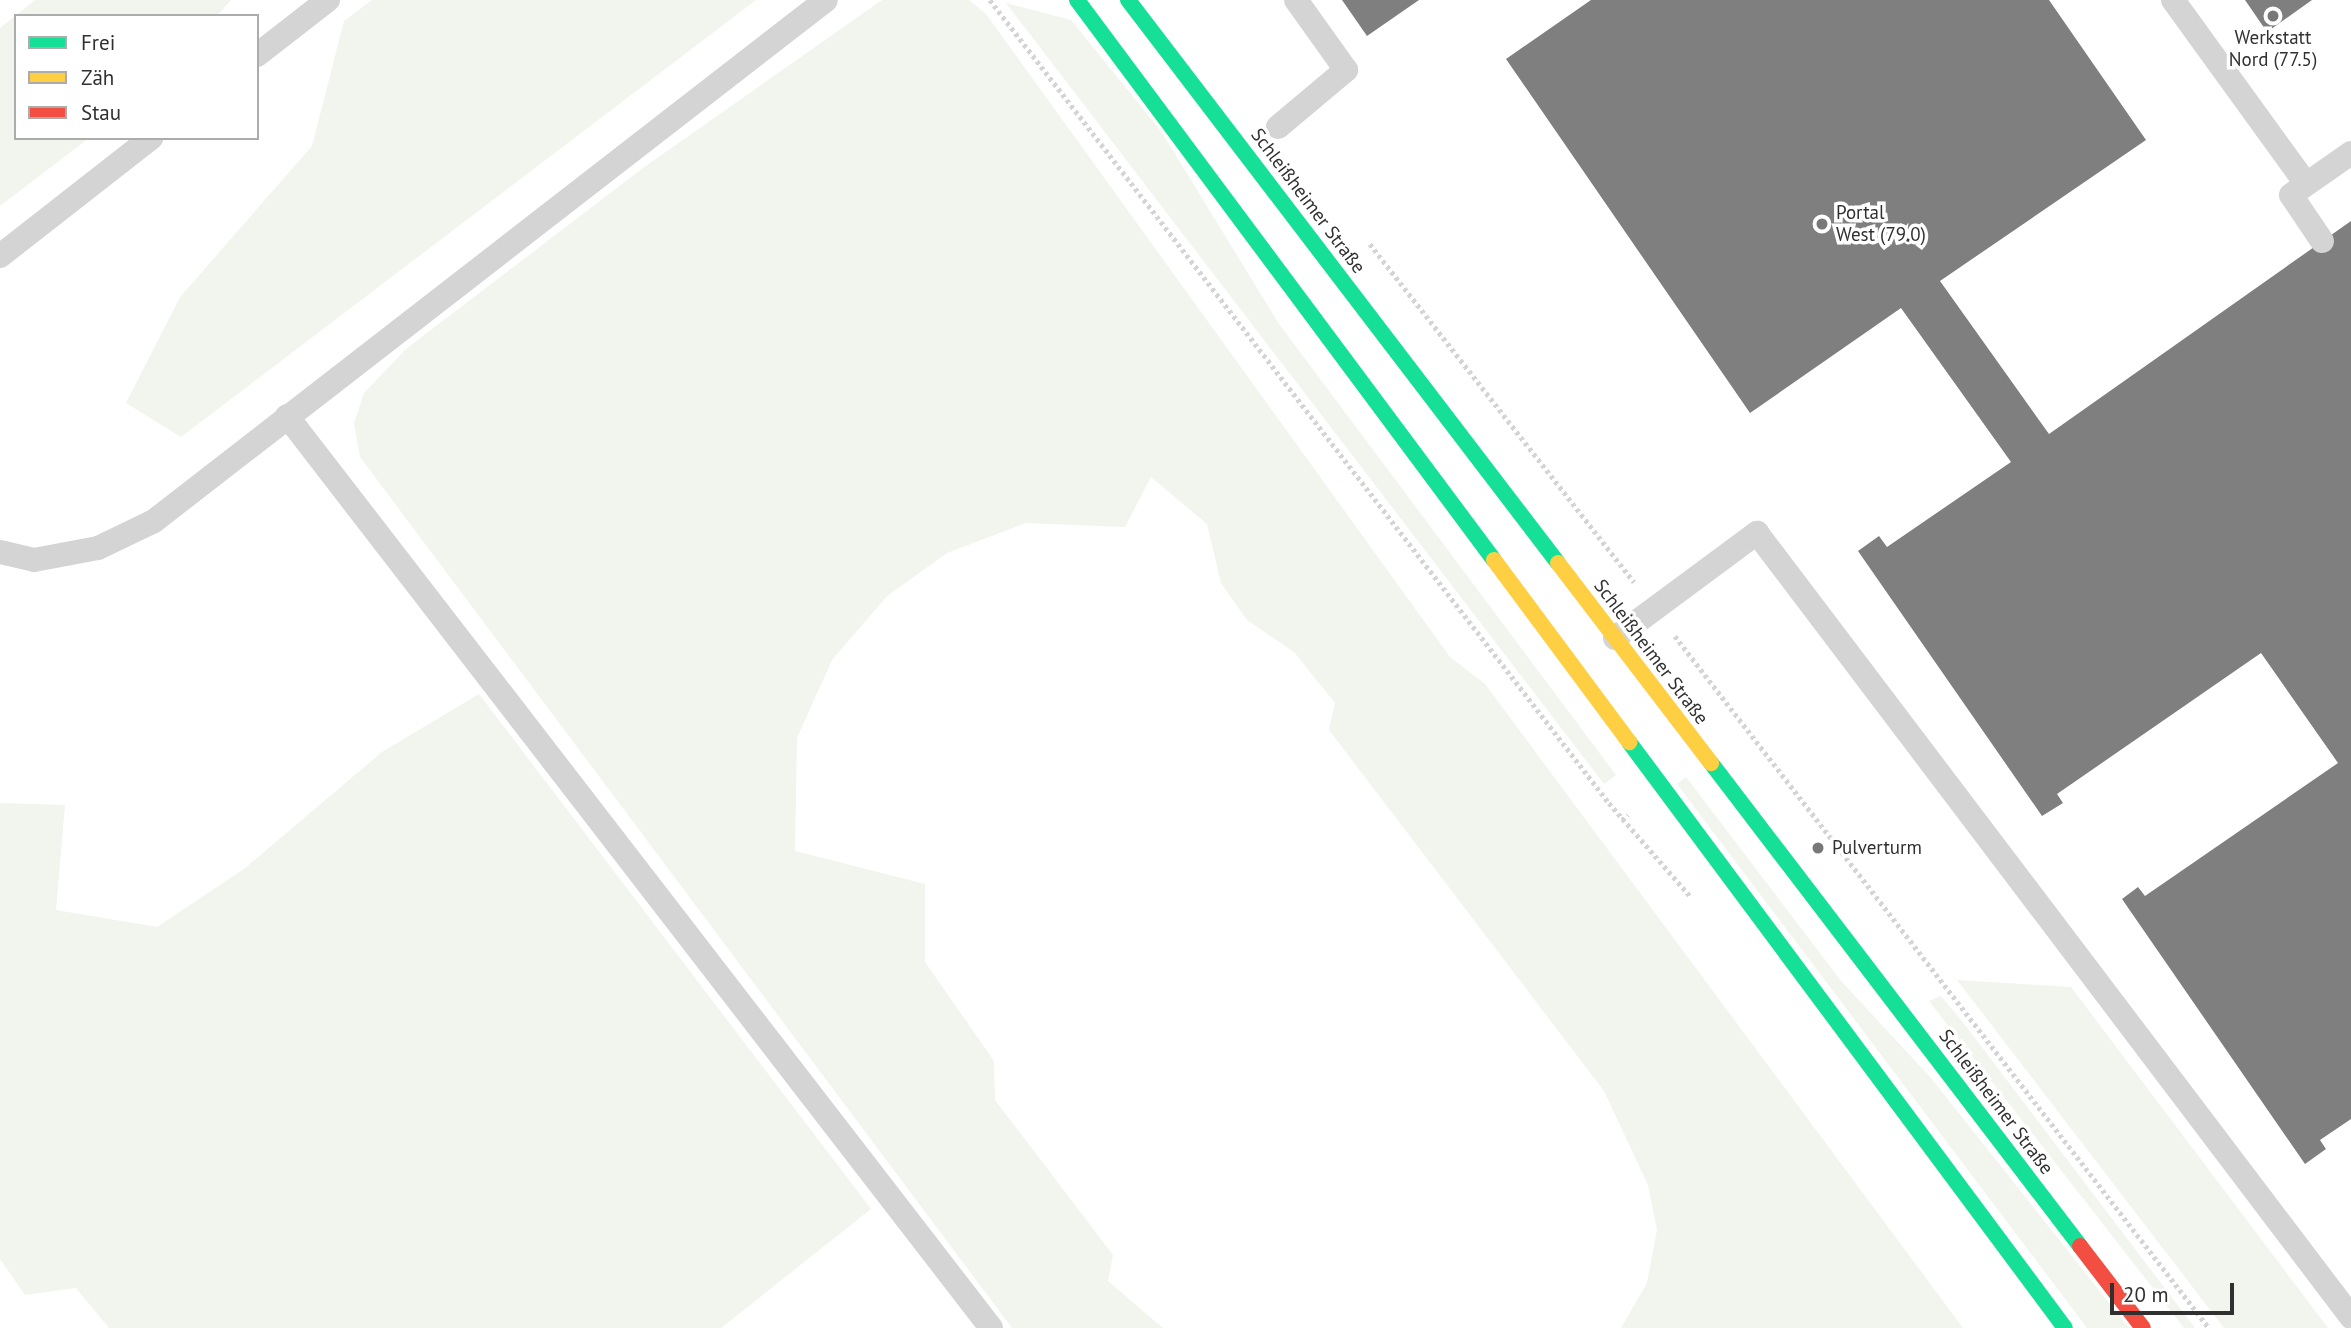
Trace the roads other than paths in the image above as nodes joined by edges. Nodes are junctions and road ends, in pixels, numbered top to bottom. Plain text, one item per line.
1 (328, 0) edge
2 (826, 0) edge
3 (1077, 0) edge
4 (1128, 0) edge
5 (1296, 0) edge
6 (2173, 0) edge
7 (259, 53) edge
8 (1278, 127) dead end
9 (148, 140) edge
10 (2351, 153) edge
11 (2306, 184) junction
12 (2322, 241) dead end
13 (0, 256) edge
14 (288, 416) junction
15 (0, 552) edge
16 (1615, 638) junction
17 (2351, 1317) edge
18 (991, 1328) edge
19 (2065, 1328) edge
20 (2143, 1328) edge

1 - 7 lane
2 - 14 lane
3 - 19 main road
4 - 16 main road, Schleißheimer Straße
5 - 8 lane
6 - 11 lane
9 - 13 lane
10 - 11 lane
11 - 12 lane
14 - 15 lane
14 - 18 lane
16 - 17 lane
16 - 20 main road, Schleißheimer Straße

